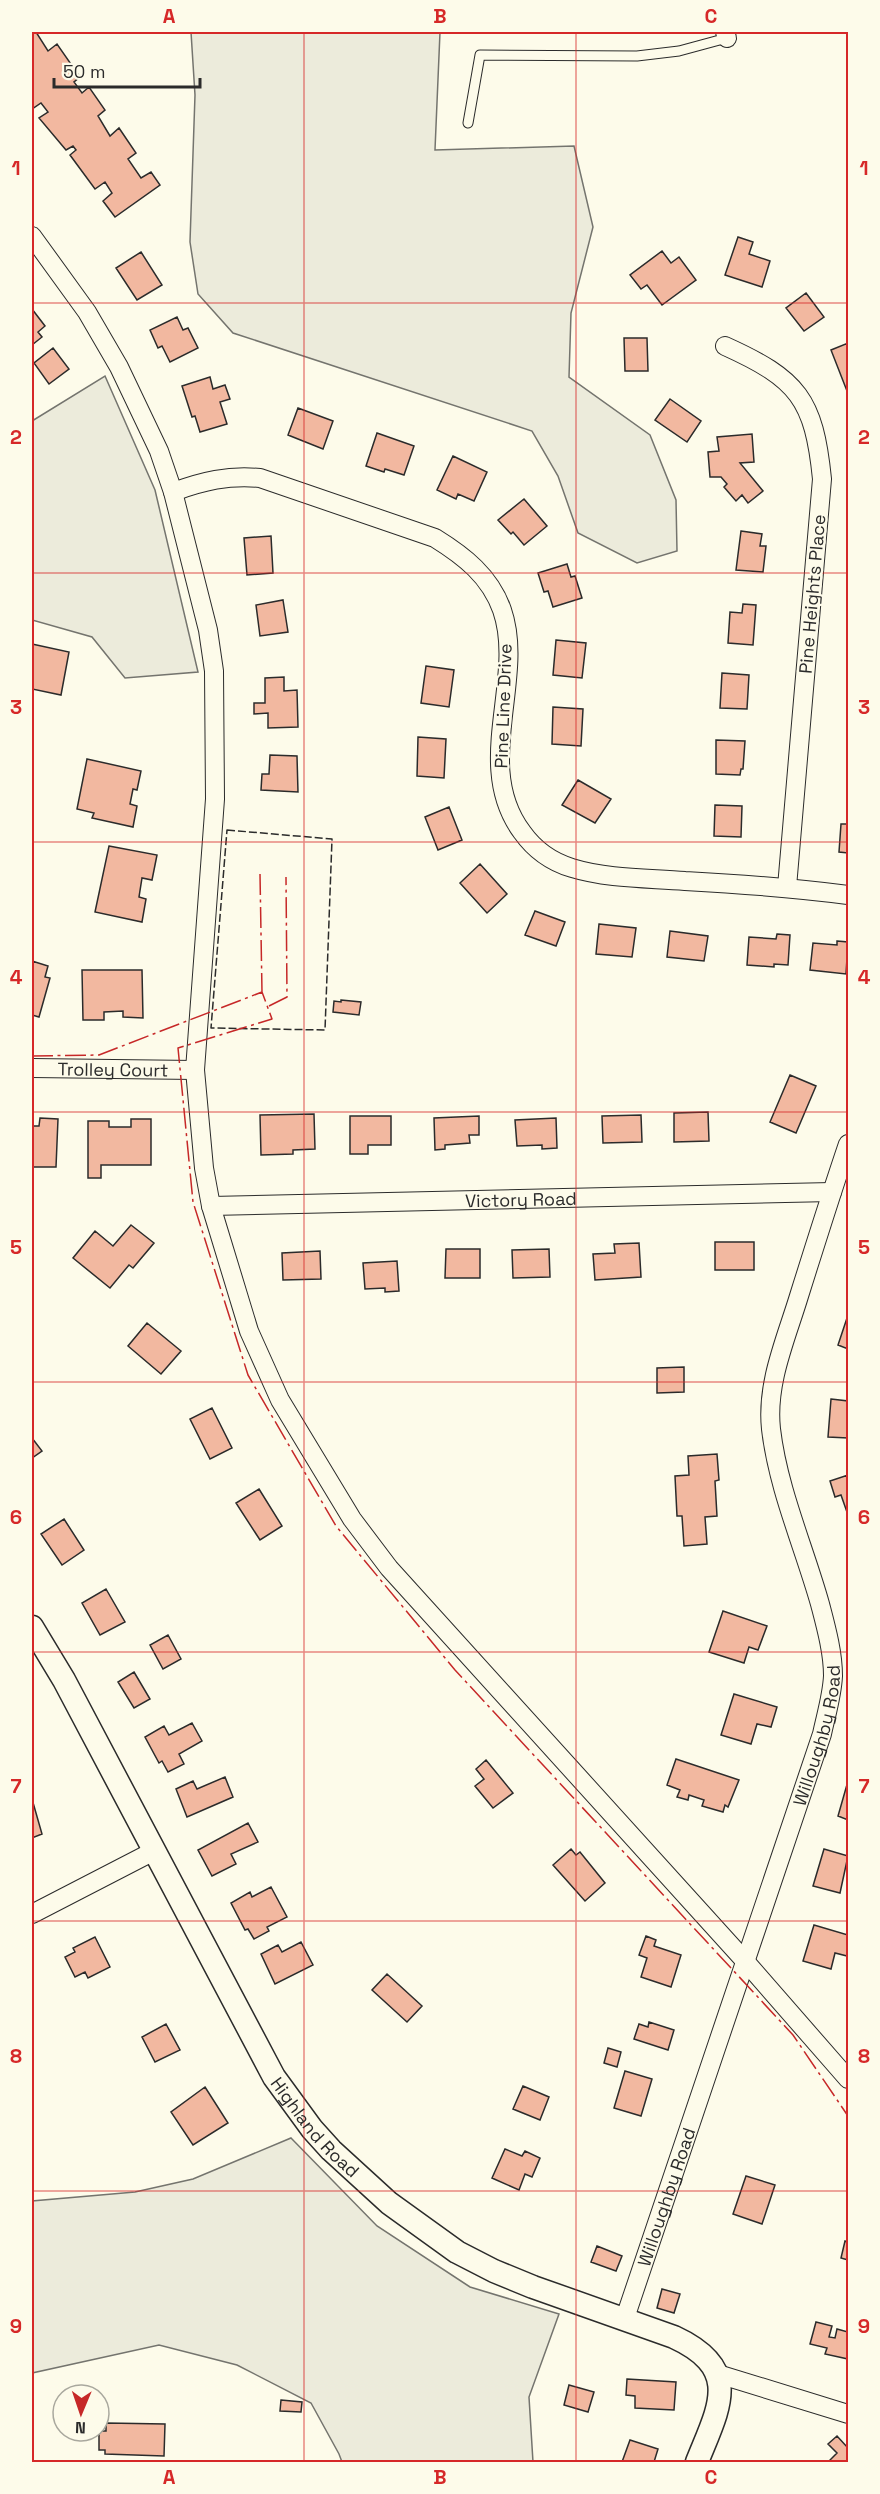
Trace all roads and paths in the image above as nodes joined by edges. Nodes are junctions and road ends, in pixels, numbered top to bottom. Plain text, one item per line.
1 (726, 35) edge
2 (468, 123) dead end
3 (32, 236) edge
4 (725, 346) dead end
5 (173, 492) junction
6 (787, 887) junction
7 (849, 895) edge
8 (32, 1068) edge
9 (195, 1070) junction
10 (849, 1144) edge
11 (832, 1192) junction
12 (211, 1206) junction
13 (32, 1627) edge
14 (154, 1851) junction
15 (32, 1914) edge
16 (745, 1961) junction
17 (849, 2079) edge
18 (625, 2318) junction
19 (718, 2374) junction
20 (849, 2414) edge
21 (697, 2463) edge

1 - 2 lane
3 - 5 street
4 - 6 street, Pine Heights Place
5 - 6 street, Pine Line Drive
5 - 9 street
6 - 7 street, Pine Line Drive
8 - 9 street, Trolley Court
9 - 12 street
10 - 11 street, Willoughby Road
11 - 12 street, Victory Road
11 - 16 street, Willoughby Road
12 - 16 street
13 - 14 street, Highland Road
14 - 15 street
14 - 18 street, Highland Road
16 - 17 street
16 - 18 street, Willoughby Road
18 - 19 street, Highland Road
19 - 20 street
19 - 21 street

